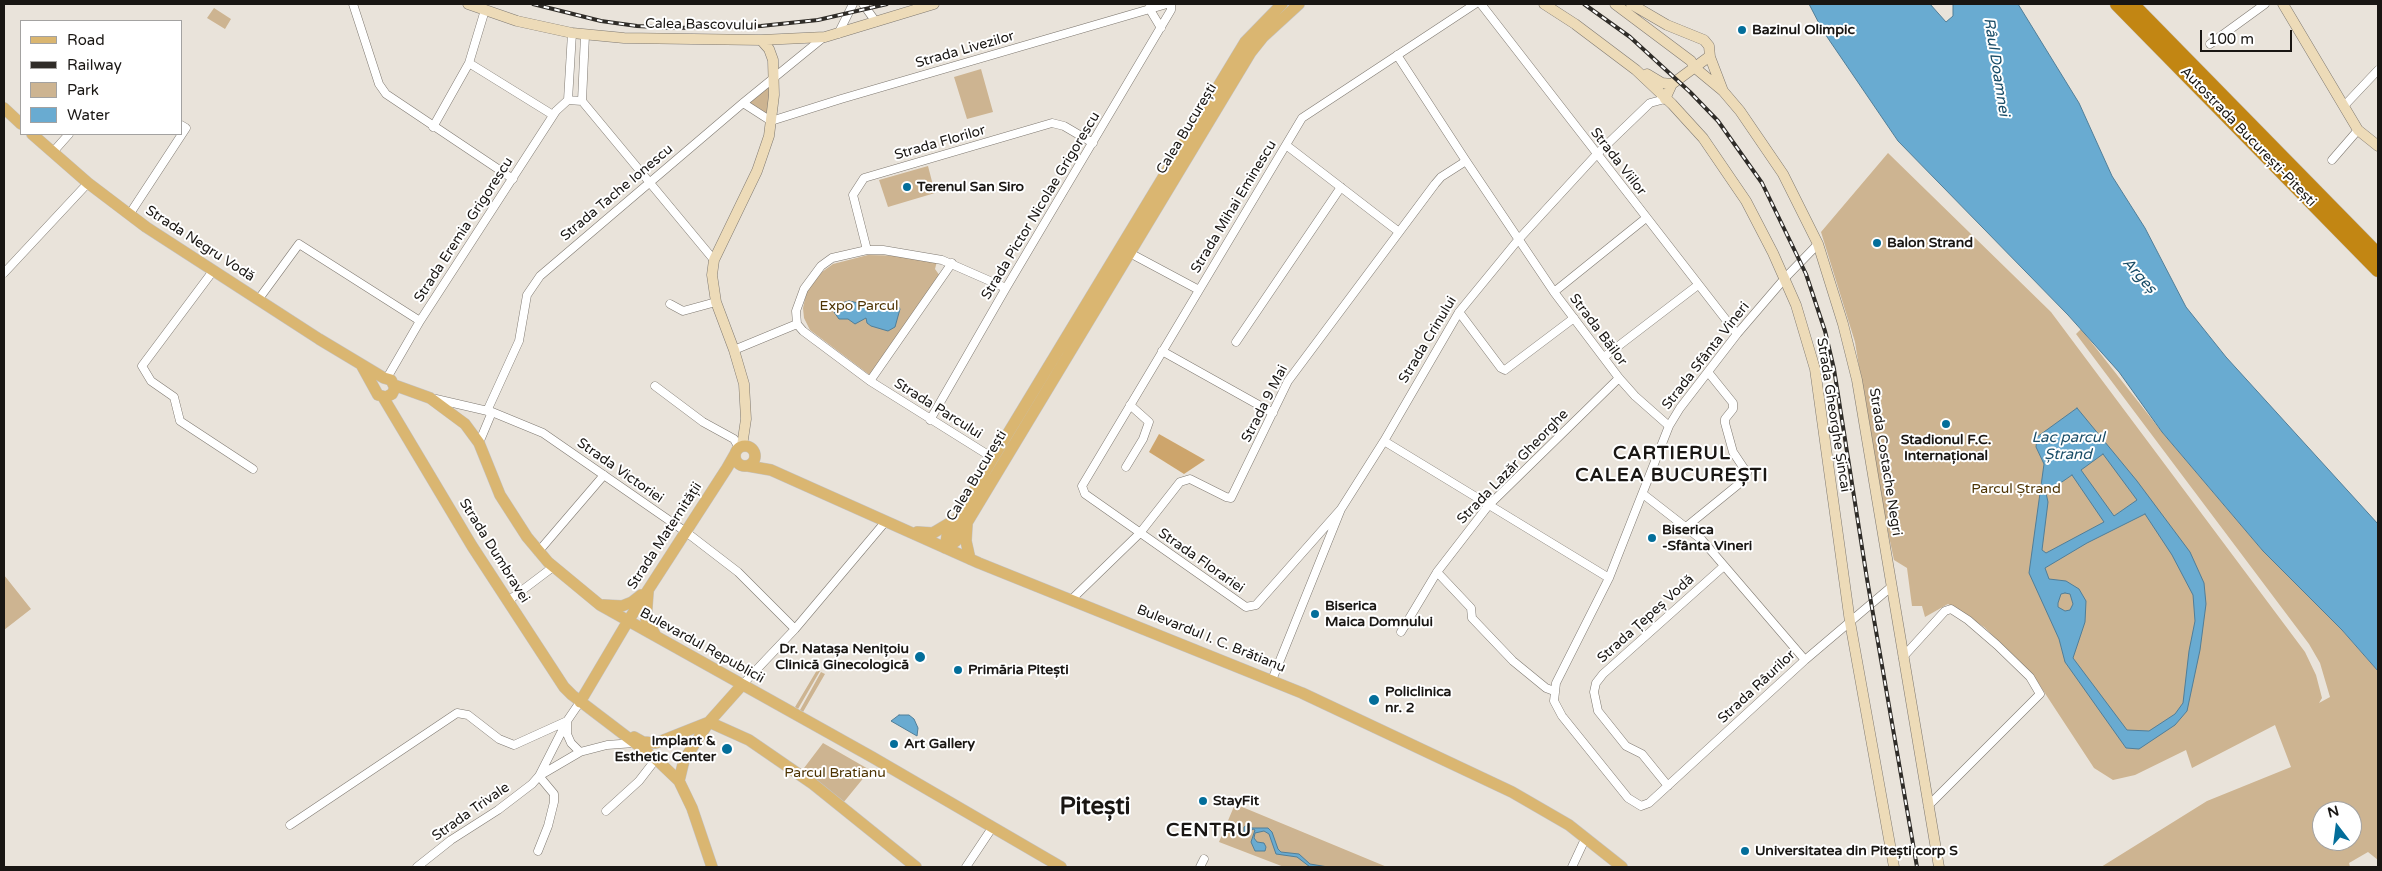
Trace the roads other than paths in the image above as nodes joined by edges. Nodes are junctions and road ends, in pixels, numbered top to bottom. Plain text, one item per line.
1 (353, 4) edge
2 (468, 4) edge
3 (853, 4) edge
4 (862, 4) edge
5 (934, 4) edge
6 (1166, 4) edge
7 (1171, 4) edge
8 (1282, 4) edge
9 (1298, 4) edge
10 (1475, 4) edge
11 (1481, 4) edge
12 (1544, 4) edge
13 (1615, 4) edge
14 (1631, 4) edge
15 (2117, 4) edge
16 (2132, 4) edge
17 (2265, 4) edge
18 (2283, 4) edge
19 (1149, 8) junction
20 (485, 10) junction
21 (1633, 16) junction
22 (876, 22) junction
23 (1667, 25) junction
24 (1161, 28) junction
25 (572, 33) junction
26 (838, 34) junction
27 (585, 35) junction
28 (825, 37) junction
29 (761, 40) junction
30 (2210, 44) dead end
31 (1398, 55) junction
32 (1710, 56) junction
33 (470, 63) junction
34 (1694, 67) junction
35 (1636, 70) junction
36 (2378, 70) edge
37 (774, 78) junction
38 (1672, 84) junction
39 (1723, 91) junction
40 (1665, 98) junction
41 (568, 100) junction
42 (582, 101) junction
43 (743, 103) junction
44 (2344, 106) junction
45 (4, 108) edge
46 (553, 116) junction
47 (771, 121) junction
48 (20, 123) edge
49 (433, 126) junction
50 (2358, 130) junction
51 (33, 135) edge
52 (68, 135) edge
53 (181, 135) edge
54 (1093, 143) junction
55 (1286, 145) junction
56 (2378, 146) edge
57 (52, 152) junction
58 (1597, 154) junction
59 (2332, 160) dead end
60 (1466, 161) junction
61 (513, 179) junction
62 (650, 182) junction
63 (88, 183) junction
64 (1341, 188) junction
65 (129, 215) junction
66 (1646, 218) junction
67 (1399, 232) junction
68 (1518, 240) junction
69 (1818, 244) junction
70 (867, 250) junction
71 (1125, 251) junction
72 (2378, 255) edge
73 (714, 260) junction
74 (952, 263) junction
75 (2378, 270) edge
76 (213, 271) junction
77 (4, 273) edge
78 (1785, 278) junction
79 (1698, 285) junction
80 (1006, 288) junction
81 (1199, 290) junction
82 (1554, 292) junction
83 (258, 300) junction
84 (716, 302) junction
85 (670, 304) dead end
86 (1459, 312) junction
87 (1574, 318) junction
88 (420, 321) junction
89 (796, 324) junction
90 (1737, 334) junction
91 (1236, 342) dead end
92 (734, 350) junction
93 (1162, 352) junction
94 (1604, 357) junction
95 (362, 366) junction
96 (1708, 372) junction
97 (1619, 378) junction
98 (388, 380) junction
99 (870, 381) junction
100 (655, 386) dead end
101 (375, 387) junction
102 (383, 397) junction
103 (430, 398) junction
104 (1130, 406) junction
105 (490, 412) junction
106 (1273, 413) junction
107 (930, 420) junction
108 (1669, 426) junction
109 (1384, 441) junction
110 (479, 443) junction
111 (745, 455) junction
112 (992, 458) junction
113 (1126, 467) dead end
114 (253, 469) dead end
115 (604, 475) junction
116 (1082, 486) joint
117 (1643, 494) junction
118 (1488, 506) junction
119 (1341, 509) junction
120 (963, 519) junction
121 (886, 521) junction
122 (1686, 527) junction
123 (910, 531) junction
124 (686, 532) junction
125 (1140, 533) junction
126 (945, 548) junction
127 (538, 552) junction
128 (970, 559) junction
129 (1724, 566) junction
130 (554, 567) junction
131 (1436, 572) junction
132 (1609, 578) junction
133 (649, 587) junction
134 (1891, 587) junction
135 (1072, 599) junction
136 (508, 601) junction
137 (600, 605) junction
138 (628, 621) junction
139 (1850, 622) junction
140 (795, 628) junction
141 (1401, 632) dead end
142 (657, 637) junction
143 (1903, 656) junction
144 (1805, 660) junction
145 (1272, 680) junction
146 (742, 685) junction
147 (1554, 691) junction
148 (580, 702) junction
149 (567, 721) junction
150 (710, 722) junction
151 (611, 724) junction
152 (634, 743) junction
153 (580, 752) junction
154 (656, 759) junction
155 (539, 776) junction
156 (679, 781) junction
157 (1668, 786) junction
158 (1928, 806) junction
159 (606, 811) dead end
160 (290, 825) dead end
161 (992, 828) junction
162 (1586, 837) junction
163 (538, 851) dead end
164 (1204, 859) dead end
165 (910, 866) edge
166 (417, 867) edge
167 (712, 867) edge
168 (966, 867) edge
169 (1061, 867) edge
170 (1200, 867) edge
171 (1572, 867) edge
172 (1622, 867) edge
173 (1894, 867) edge
174 (1939, 867) edge

1 - 49 street
2 - 20 main road, Calea Bascovului
3 - 26 street
4 - 22 street
5 - 22 main road, Calea Bascovului
6 - 19 street, Strada Livezilor
7 - 24 street, Strada Pictor Nicolae Grigorescu
8 - 71 main road, Calea București
9 - 71 main road, Calea București
10 - 31 street, Strada Mihai Eminescu
11 - 58 street, Strada Viilor
12 - 35 main road, Strada Gheorghe Șincai
13 - 21 main road, Strada Costache Negri
14 - 23 main road, Strada Costache Negri
15 - 75 highway, Autostrada București-Pitești
16 - 72 highway, Autostrada București-Pitești
17 - 30 street
18 - 44 main road
19 - 24 street
19 - 47 street, Strada Livezilor
20 - 25 main road, Calea Bascovului
20 - 33 street
21 - 23 main road, Strada Costache Negri
21 - 34 main road, Strada Costache Negri
22 - 26 main road, Calea Bascovului
23 - 32 main road, Strada Costache Negri
24 - 54 street, Strada Pictor Nicolae Grigorescu
25 - 27 main road, Calea Bascovului
25 - 41 street
26 - 28 main road, Calea Bascovului
27 - 29 main road, Calea Bascovului
27 - 42 street
28 - 29 main road, Calea Bascovului
28 - 37 street, Strada Tache Ionescu
29 - 37 main road
31 - 55 street, Strada Mihai Eminescu
31 - 60 street, Strada Băilor
32 - 34 main road
32 - 39 main road, Strada Costache Negri
33 - 46 street
33 - 49 street
34 - 38 main road
34 - 39 main road, Strada Costache Negri
35 - 38 main road
35 - 40 main road, Strada Gheorghe Șincai
36 - 44 street
37 - 43 street, Strada Tache Ionescu
37 - 47 main road
38 - 40 main road
39 - 69 main road, Strada Costache Negri
40 - 58 street, Strada Crinului
40 - 78 main road, Strada Gheorghe Șincai
41 - 42 street
41 - 46 street, Strada Eremia Grigorescu
42 - 62 street
43 - 47 street
43 - 62 street, Strada Tache Ionescu
44 - 50 main road
45 - 48 main road
46 - 61 street, Strada Eremia Grigorescu
47 - 73 main road
49 - 61 street
50 - 56 main road
50 - 59 street
51 - 57 main road, Strada Negru Vodă
52 - 57 street
53 - 65 street
54 - 70 street, Strada Florilor
54 - 80 street, Strada Pictor Nicolae Grigorescu
55 - 64 street
55 - 81 street, Strada Mihai Eminescu
57 - 63 main road, Strada Negru Vodă
58 - 66 street, Strada Viilor
58 - 68 street, Strada Crinului
60 - 67 street, Strada 9 Mai
60 - 68 street, Strada Băilor
61 - 88 street, Strada Eremia Grigorescu
62 - 73 street
62 - 105 street, Strada Tache Ionescu
63 - 65 main road, Strada Negru Vodă
63 - 77 street
64 - 67 street
64 - 91 street
65 - 76 main road, Strada Negru Vodă
66 - 79 street, Strada Viilor
66 - 82 street
67 - 106 street, Strada 9 Mai
68 - 82 street, Strada Băilor
68 - 86 street, Strada Crinului
69 - 78 street, Strada Sfânta Vineri
69 - 134 main road, Strada Costache Negri
70 - 74 street
70 - 89 street
71 - 81 street
71 - 112 main road, Calea București
71 - 120 main road, Calea București
73 - 84 main road
74 - 80 street
74 - 99 street
76 - 83 main road, Strada Negru Vodă
76 - 114 street
78 - 90 street, Strada Sfânta Vineri
78 - 139 main road, Strada Gheorghe Șincai
79 - 90 street, Strada Viilor
79 - 94 street
80 - 107 street, Strada Pictor Nicolae Grigorescu
81 - 93 street, Strada Mihai Eminescu
82 - 87 street, Strada Băilor
83 - 88 street
83 - 95 main road, Strada Negru Vodă
84 - 85 street
84 - 92 main road
86 - 87 street
86 - 109 street, Strada Crinului
87 - 94 street, Strada Băilor
88 - 98 street, Strada Eremia Grigorescu
89 - 92 street
89 - 99 street, Strada Parcului
90 - 96 street, Strada Sfânta Vineri
92 - 111 main road
93 - 104 street, Strada Mihai Eminescu
93 - 106 street
94 - 97 street, Strada Băilor
95 - 98 main road, Strada Negru Vodă
95 - 101 main road, Strada Negru Vodă
96 - 108 street, Strada Sfânta Vineri
96 - 122 street
97 - 108 street, Strada Băilor
97 - 118 street, Strada Lazăr Gheorghe
98 - 101 main road
98 - 102 main road
98 - 103 main road, Bulevardul Republicii
99 - 107 street, Strada Parcului
100 - 111 street
101 - 102 main road
102 - 136 main road, Strada Dumbravei
103 - 105 street, Strada Victoriei
103 - 110 main road, Bulevardul Republicii
104 - 113 street
104 - 116 street, Strada Mihai Eminescu
105 - 110 street, Strada Tache Ionescu
105 - 115 street, Strada Victoriei
106 - 125 street, Strada 9 Mai
107 - 112 street, Strada Parcului
108 - 117 street, Strada Sfânta Vineri
109 - 118 street
109 - 119 street, Strada Crinului
110 - 127 main road, Bulevardul Republicii
111 - 121 main road, Bulevardul I. C. Brătianu
111 - 124 main road, Strada Maternității
112 - 120 main road, Calea București
115 - 124 street, Strada Victoriei
115 - 127 street
116 - 125 street, Strada Florariei
117 - 122 street
117 - 132 street, Strada Sfânta Vineri
118 - 131 street, Strada Lazăr Gheorghe
118 - 132 street
119 - 125 street, Strada Florariei
119 - 145 street, Strada Crinului
120 - 123 main road
120 - 126 main road, Calea București
120 - 128 main road
121 - 123 main road, Bulevardul I. C. Brătianu
121 - 140 street
122 - 129 street
123 - 126 main road, Bulevardul I. C. Brătianu
124 - 133 main road, Strada Maternității
124 - 140 street, Strada Victoriei
125 - 135 street, Strada 9 Mai
126 - 128 main road, Bulevardul I. C. Brătianu
127 - 130 main road, Bulevardul Republicii
128 - 135 main road, Bulevardul I. C. Brătianu
129 - 144 street
129 - 157 street, Strada Țepeș Vodă
130 - 136 street
130 - 137 main road, Bulevardul Republicii
131 - 141 street, Strada Lazăr Gheorghe
131 - 147 street
132 - 147 street, Strada Sfânta Vineri
133 - 137 main road
133 - 138 main road, Strada Maternității
133 - 142 main road
134 - 139 street, Strada Râurilor
134 - 143 main road, Strada Costache Negri
135 - 145 main road, Bulevardul I. C. Brătianu
136 - 148 main road, Strada Dumbravei
137 - 138 main road, Bulevardul Republicii
138 - 142 main road, Bulevardul Republicii
138 - 148 main road, Strada Maternității
139 - 144 street, Strada Râurilor
139 - 173 main road, Strada Gheorghe Șincai
140 - 146 street
142 - 146 main road, Bulevardul Republicii
143 - 158 main road, Strada Costache Negri
143 - 158 street
144 - 157 street, Strada Râurilor
145 - 162 main road, Bulevardul I. C. Brătianu
146 - 150 main road
146 - 161 main road, Bulevardul Republicii
147 - 157 street, Strada Râurilor
148 - 149 street, Strada Trivale
148 - 151 main road, Strada Dumbravei
149 - 153 street
149 - 155 street, Strada Trivale
149 - 160 street
150 - 151 main road
150 - 156 main road
150 - 165 main road
151 - 152 main road
152 - 153 street, Strada Trivale
152 - 154 main road
153 - 155 street, Strada Trivale
154 - 156 main road
154 - 159 street
155 - 163 street
155 - 166 street, Strada Trivale
156 - 167 main road
158 - 174 main road, Strada Costache Negri
161 - 168 street
161 - 169 main road, Bulevardul Republicii
162 - 171 street
162 - 172 main road, Bulevardul I. C. Brătianu
164 - 170 street

